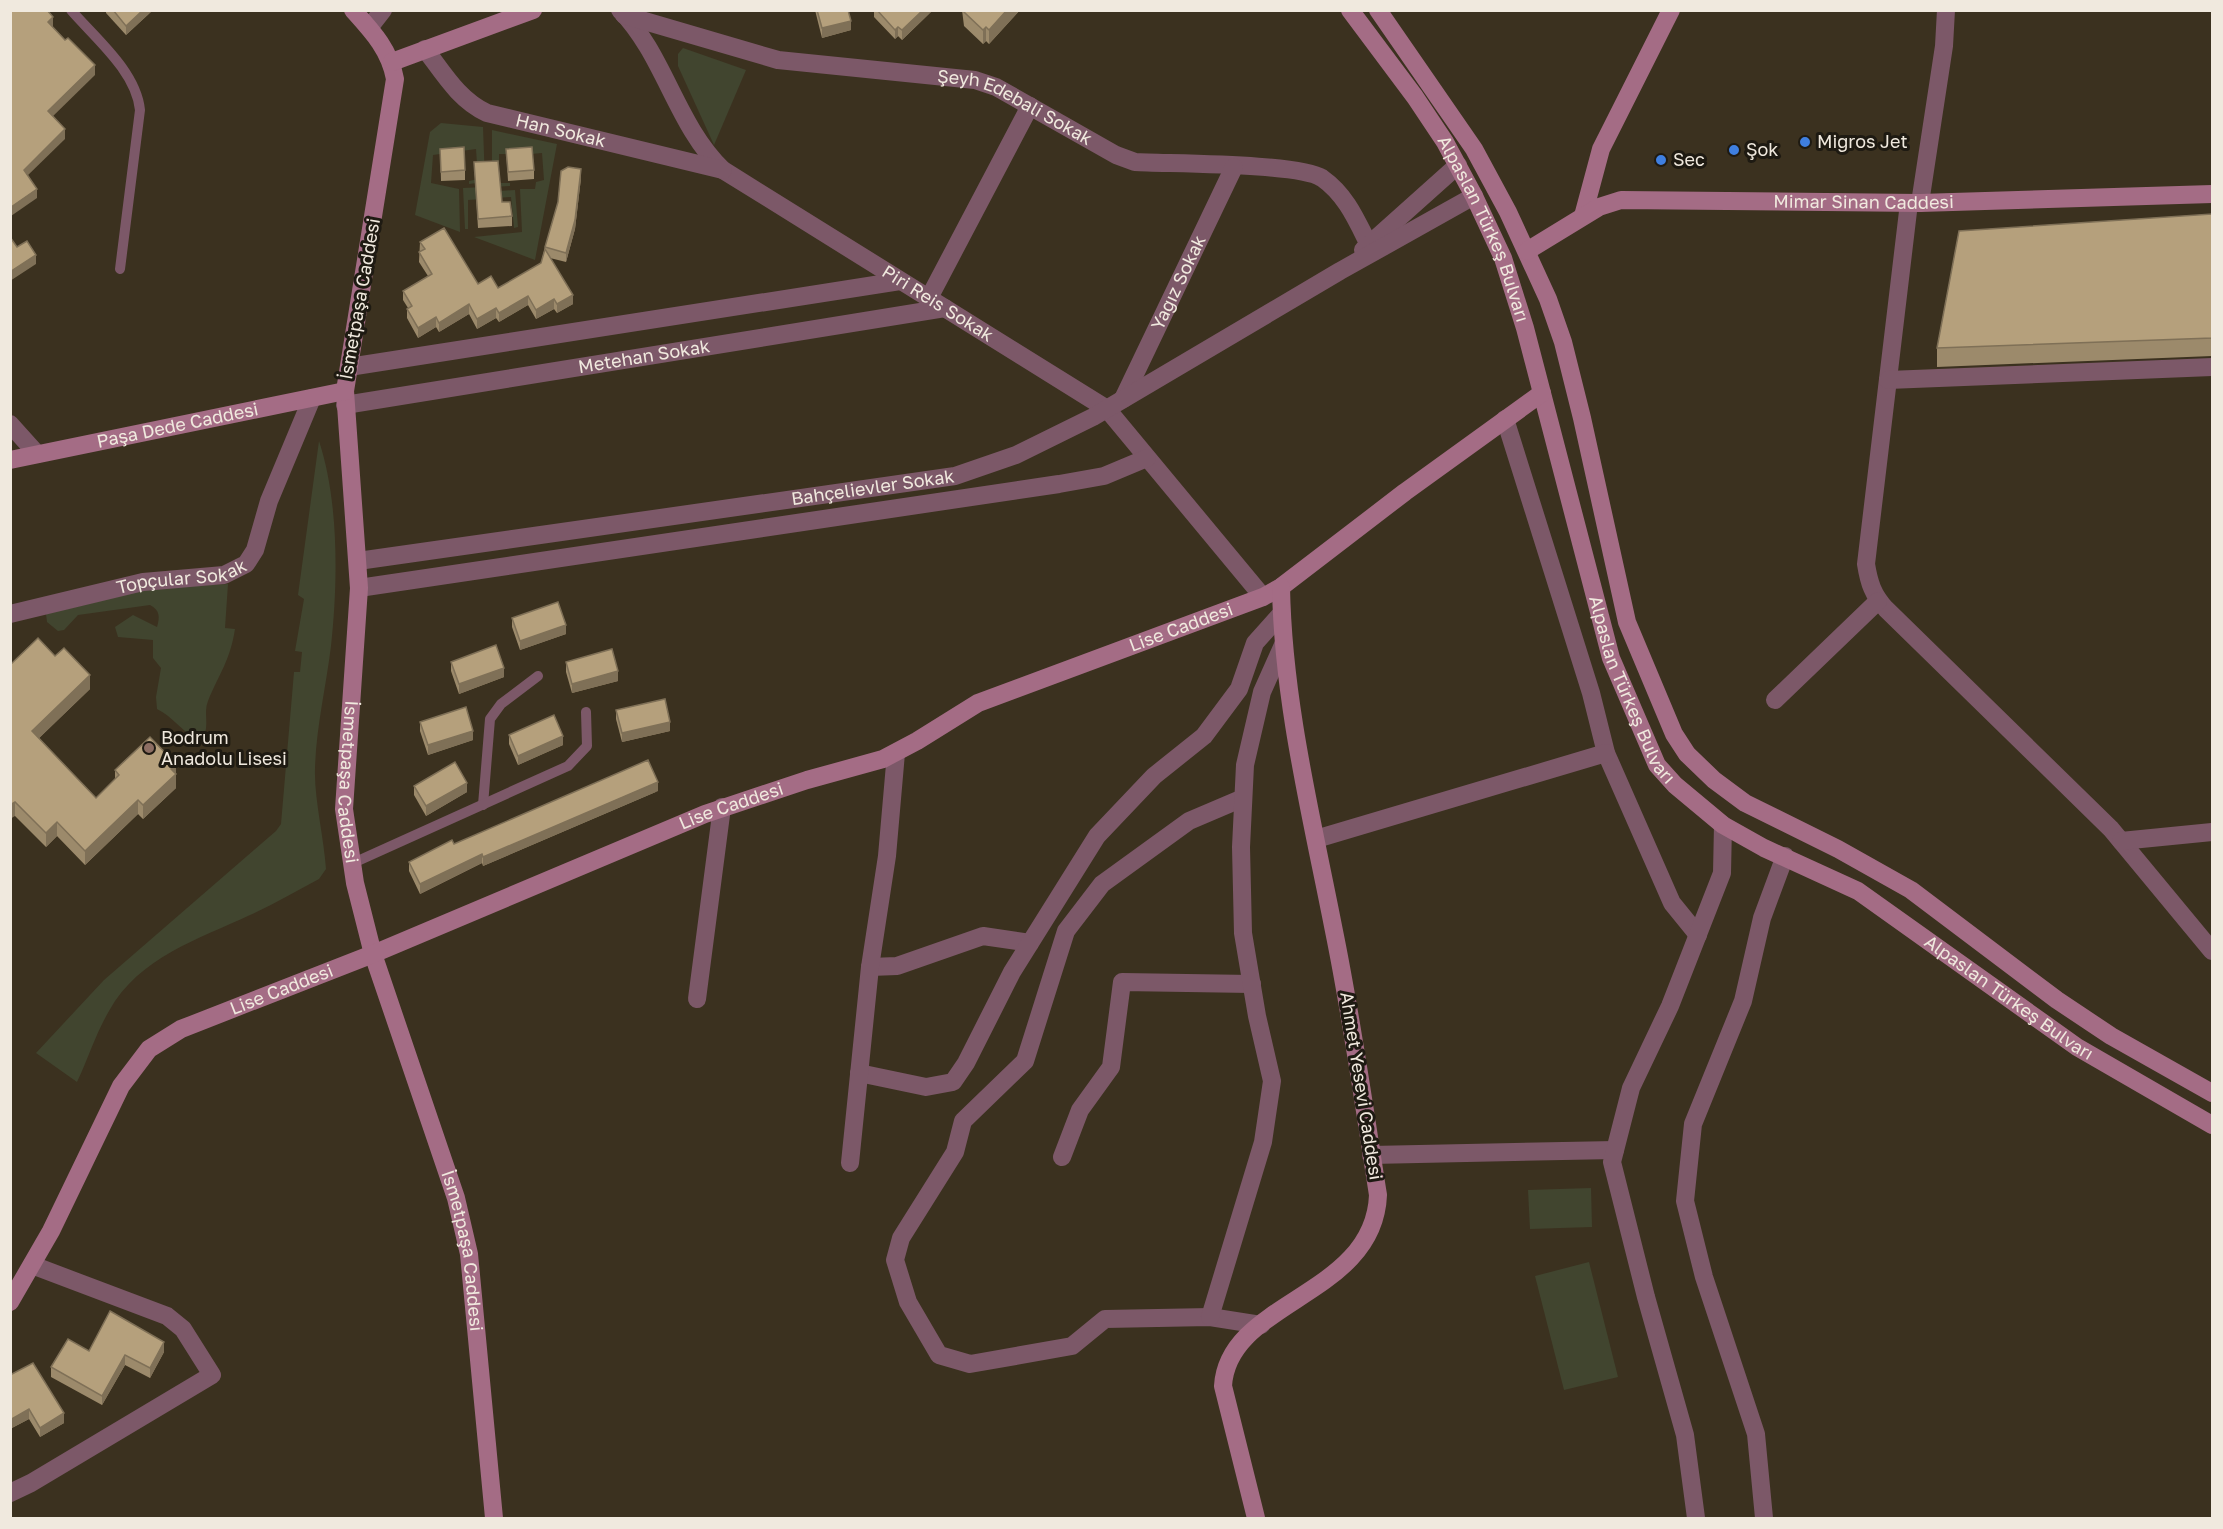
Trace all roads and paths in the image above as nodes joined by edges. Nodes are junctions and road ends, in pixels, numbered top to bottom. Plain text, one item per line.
1 (71, 10) edge
2 (353, 10) edge
3 (383, 10) edge
4 (533, 10) edge
5 (1350, 10) edge
6 (1378, 10) edge
7 (1671, 10) edge
8 (1946, 10) edge
9 (622, 13) edge
10 (369, 28) junction
11 (426, 49) junction
12 (392, 62) junction
13 (1030, 106) junction
14 (1458, 165) junction
15 (1234, 166) junction
16 (723, 170) junction
17 (2212, 194) edge
18 (1474, 196) junction
19 (1915, 203) junction
20 (1583, 216) junction
21 (1369, 245) junction
22 (1527, 251) junction
23 (120, 269) dead end
24 (1340, 271) junction
25 (900, 281) junction
26 (929, 298) junction
27 (945, 308) junction
28 (349, 367) junction
29 (2212, 367) edge
30 (1888, 380) junction
31 (1542, 393) junction
32 (312, 398) junction
33 (345, 398) junction
34 (1123, 399) junction
35 (1107, 409) junction
36 (1505, 419) junction
37 (10, 424) edge
38 (37, 454) junction
39 (1147, 458) junction
40 (10, 460) edge
41 (358, 561) junction
42 (1281, 587) junction
43 (359, 588) junction
44 (1263, 597) junction
45 (1878, 601) junction
46 (10, 614) edge
47 (1281, 614) junction
48 (1283, 645) junction
49 (538, 676) dead end
50 (1775, 700) dead end
51 (586, 712) dead end
52 (896, 753) junction
53 (1606, 753) junction
54 (1243, 798) junction
55 (483, 805) junction
56 (722, 807) junction
57 (1724, 825) junction
58 (2212, 832) edge
59 (1316, 839) junction
60 (2121, 841) junction
61 (1785, 856) junction
62 (351, 864) junction
63 (1698, 935) junction
64 (1030, 943) junction
65 (2212, 951) edge
66 (373, 954) junction
67 (870, 967) junction
68 (1252, 984) junction
69 (697, 999) dead end
70 (859, 1073) junction
71 (2212, 1093) edge
72 (2212, 1125) edge
73 (1615, 1150) junction
74 (1371, 1155) junction
75 (1062, 1157) dead end
76 (850, 1163) dead end
77 (32, 1265) junction
78 (10, 1302) edge
79 (1210, 1317) junction
80 (1261, 1325) junction
81 (10, 1493) edge
82 (494, 1518) edge
83 (1256, 1518) edge
84 (1696, 1518) edge
85 (1764, 1518) edge

1 - 23 lane
2 - 10 street, İsmetpaşa Caddesi
3 - 10 street
4 - 11 street
5 - 14 street, Alpaslan Türkeş Bulvarı
6 - 22 street, Alpaslan Türkeş Bulvarı
7 - 20 street
8 - 19 street
9 - 13 street, Şeyh Edebali Sokak
9 - 16 street, Piri Reis Sokak
10 - 12 street, İsmetpaşa Caddesi
11 - 12 street
11 - 16 street, Han Sokak
12 - 28 street, İsmetpaşa Caddesi
13 - 15 street, Şeyh Edebali Sokak
13 - 26 street
14 - 18 street, Alpaslan Türkeş Bulvarı
14 - 21 street
15 - 21 street, Şeyh Edebali Sokak
15 - 34 street, Yağız Sokak
16 - 25 street, Piri Reis Sokak
17 - 19 street, Mimar Sinan Caddesi
18 - 24 street
18 - 31 street, Alpaslan Türkeş Bulvarı
19 - 20 street, Mimar Sinan Caddesi
19 - 30 street
20 - 22 street, Mimar Sinan Caddesi
21 - 24 street
22 - 71 street, Alpaslan Türkeş Bulvarı
24 - 34 street, Bahçelievler Sokak
25 - 26 street, Piri Reis Sokak
25 - 28 street
26 - 27 street, Piri Reis Sokak
27 - 33 street, Metehan Sokak
27 - 35 street, Piri Reis Sokak
28 - 33 street, İsmetpaşa Caddesi
29 - 30 street
30 - 45 street
31 - 36 street, Lise Caddesi
31 - 57 street, Alpaslan Türkeş Bulvarı
32 - 33 street, Paşa Dede Caddesi
32 - 38 street, Paşa Dede Caddesi
32 - 46 street, Topçular Sokak
33 - 41 street, İsmetpaşa Caddesi
34 - 35 street, Bahçelievler Sokak
35 - 39 street, Piri Reis Sokak
35 - 41 street, Bahçelievler Sokak
36 - 42 street, Lise Caddesi
36 - 53 street
37 - 38 street
38 - 40 street, Paşa Dede Caddesi
39 - 43 street
39 - 44 street, Piri Reis Sokak
41 - 43 street, İsmetpaşa Caddesi
42 - 44 street, Lise Caddesi
42 - 47 street, Ahmet Yesevi Caddesi
43 - 62 street, İsmetpaşa Caddesi
44 - 52 street, Lise Caddesi
45 - 50 street
45 - 60 street
47 - 48 street, Ahmet Yesevi Caddesi
47 - 64 street
48 - 54 street
48 - 59 street, Ahmet Yesevi Caddesi
49 - 55 lane
51 - 55 lane
52 - 56 street, Lise Caddesi
52 - 67 street
53 - 59 street
53 - 63 street
54 - 68 street
54 - 79 street
55 - 62 lane
56 - 66 street, Lise Caddesi
56 - 69 street
57 - 61 street, Alpaslan Türkeş Bulvarı
57 - 63 street
58 - 60 street
59 - 74 street, Ahmet Yesevi Caddesi
60 - 65 street
61 - 72 street, Alpaslan Türkeş Bulvarı
61 - 85 street
62 - 66 street, İsmetpaşa Caddesi
63 - 73 street
64 - 67 street
64 - 70 street
66 - 77 street, Lise Caddesi
66 - 82 street, İsmetpaşa Caddesi
67 - 70 street
68 - 75 street
68 - 79 street
70 - 76 street
73 - 74 street
73 - 84 street
74 - 80 street, Ahmet Yesevi Caddesi
77 - 78 street, Lise Caddesi
77 - 81 street
79 - 80 street
80 - 83 street, Ahmet Yesevi Caddesi

